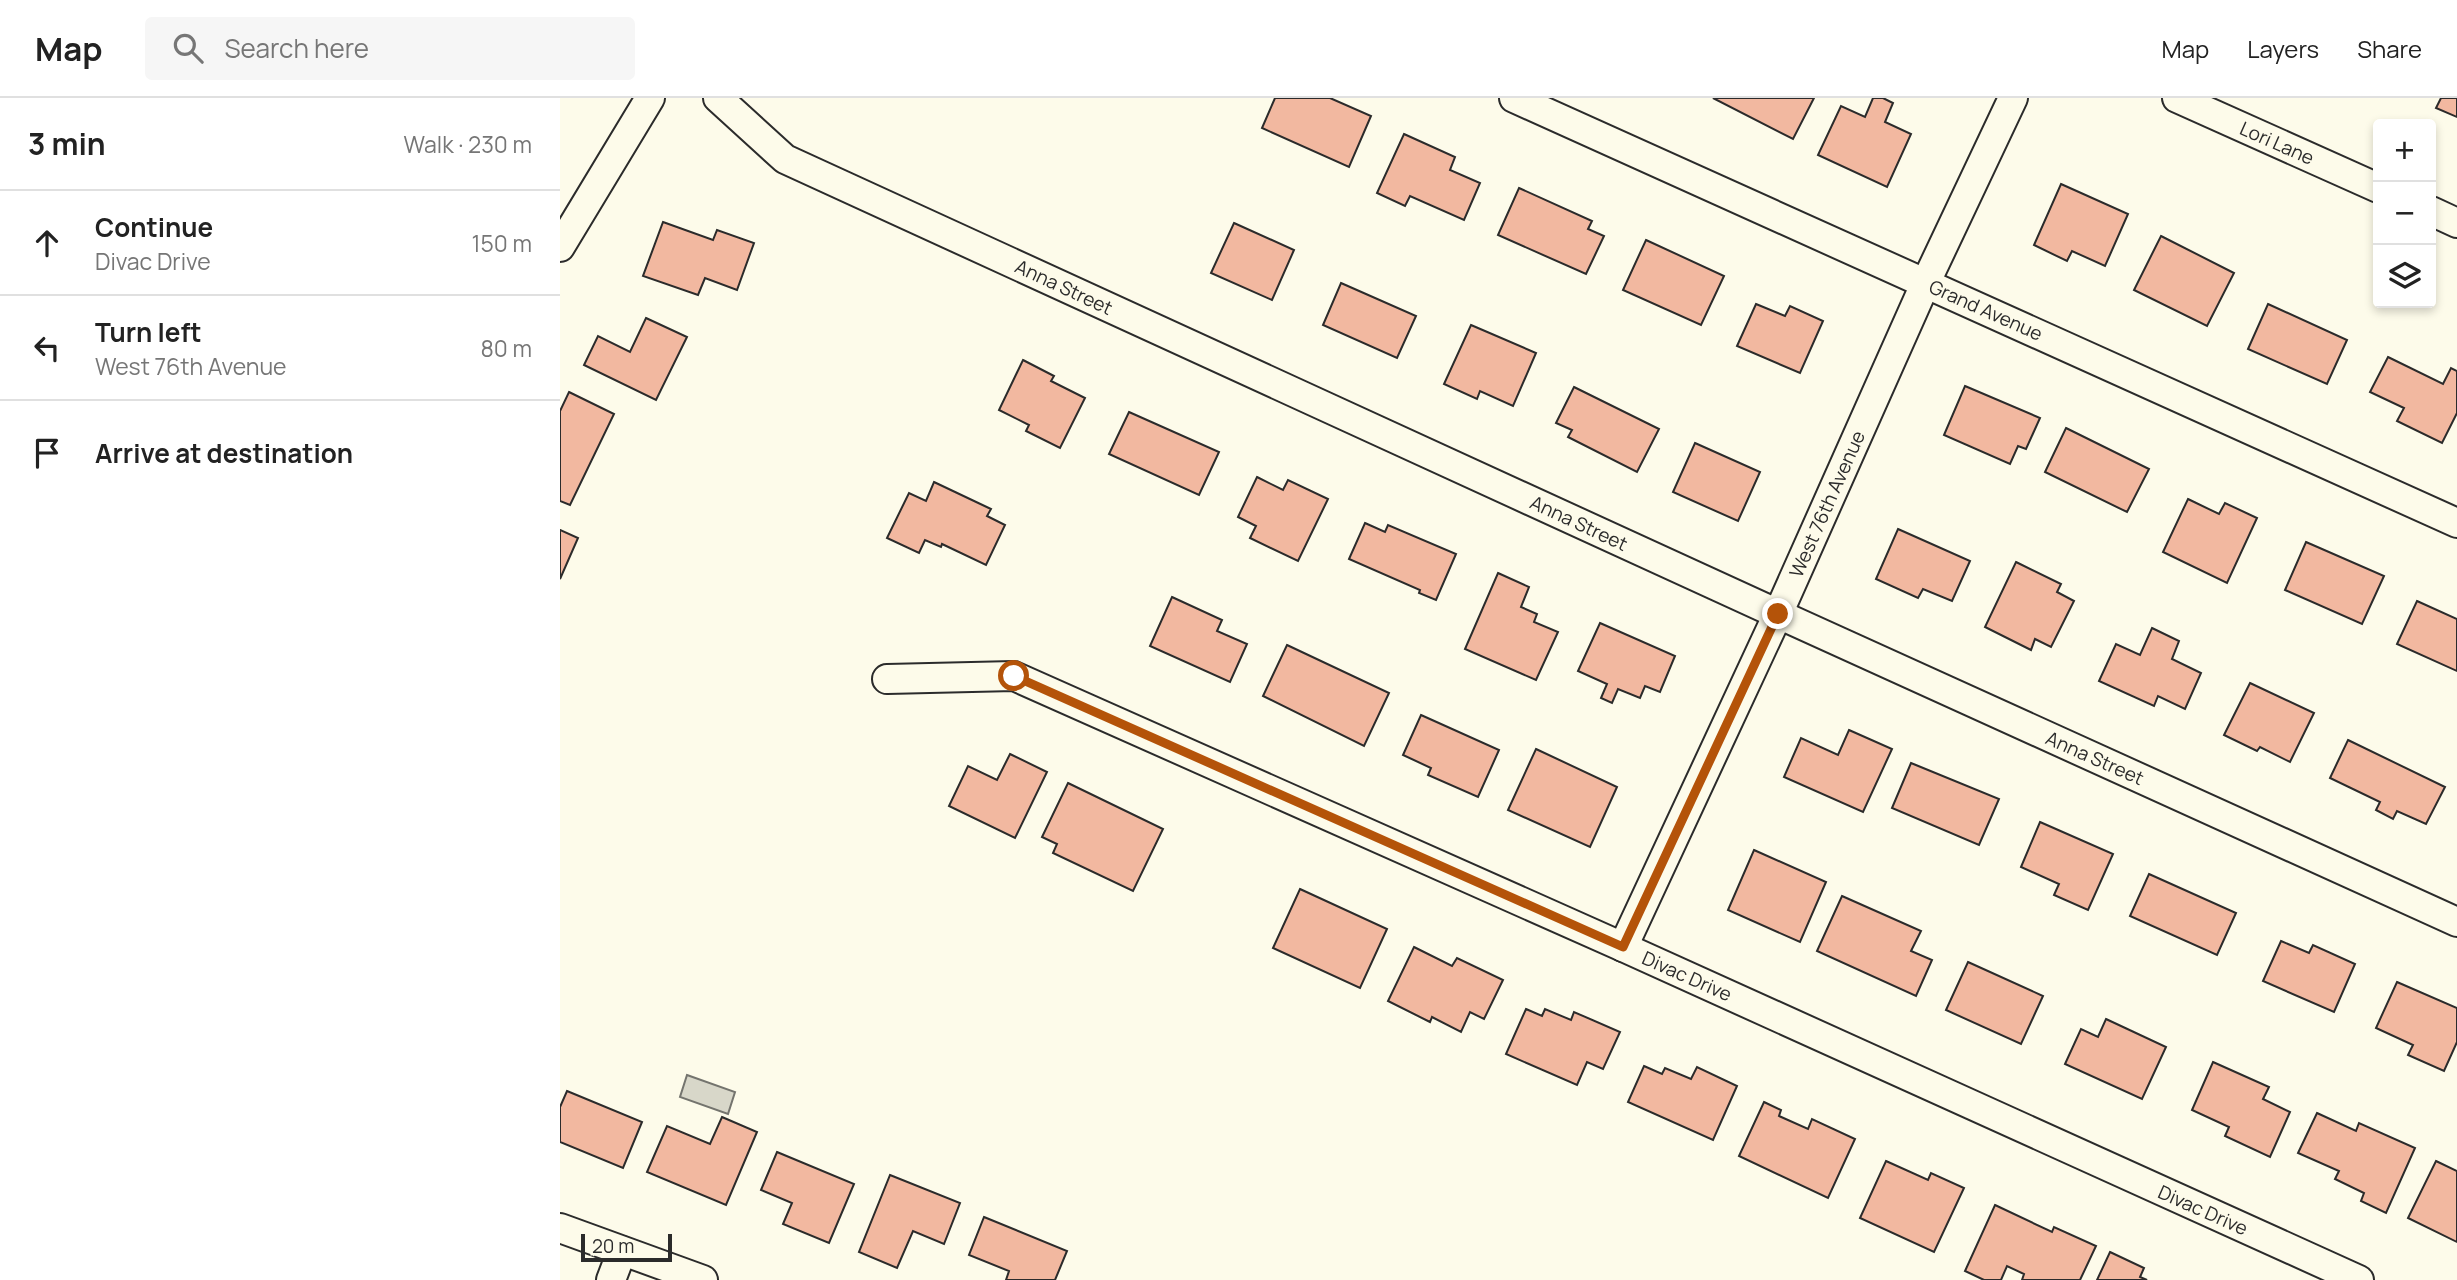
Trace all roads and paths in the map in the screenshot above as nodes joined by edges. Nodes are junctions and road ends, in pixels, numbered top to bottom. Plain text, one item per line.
1 (650, 98) edge
2 (718, 98) edge
3 (1514, 98) edge
4 (2013, 98) edge
5 (2177, 98) edge
6 (2373, 186) edge
7 (2436, 213) edge
8 (2457, 223) edge
9 (560, 247) edge
10 (1926, 282) junction
11 (2457, 523) edge
12 (1778, 614) junction
13 (887, 679) dead end
14 (2457, 922) edge
15 (1623, 947) junction
16 (560, 1228) edge
17 (622, 1251) junction
18 (611, 1280) edge
19 (703, 1280) edge
20 (2359, 1280) edge

1 - 9 street
2 - 12 street, Anna Street
3 - 10 street, Grand Avenue
4 - 10 street, West 76th Avenue
5 - 6 street, Lori Lane
7 - 8 street
10 - 11 street, Grand Avenue
10 - 12 street, West 76th Avenue
12 - 14 street, Anna Street
12 - 15 street, West 76th Avenue
13 - 15 street, Divac Drive
15 - 20 street, Divac Drive
16 - 17 street
17 - 18 street
17 - 19 street

